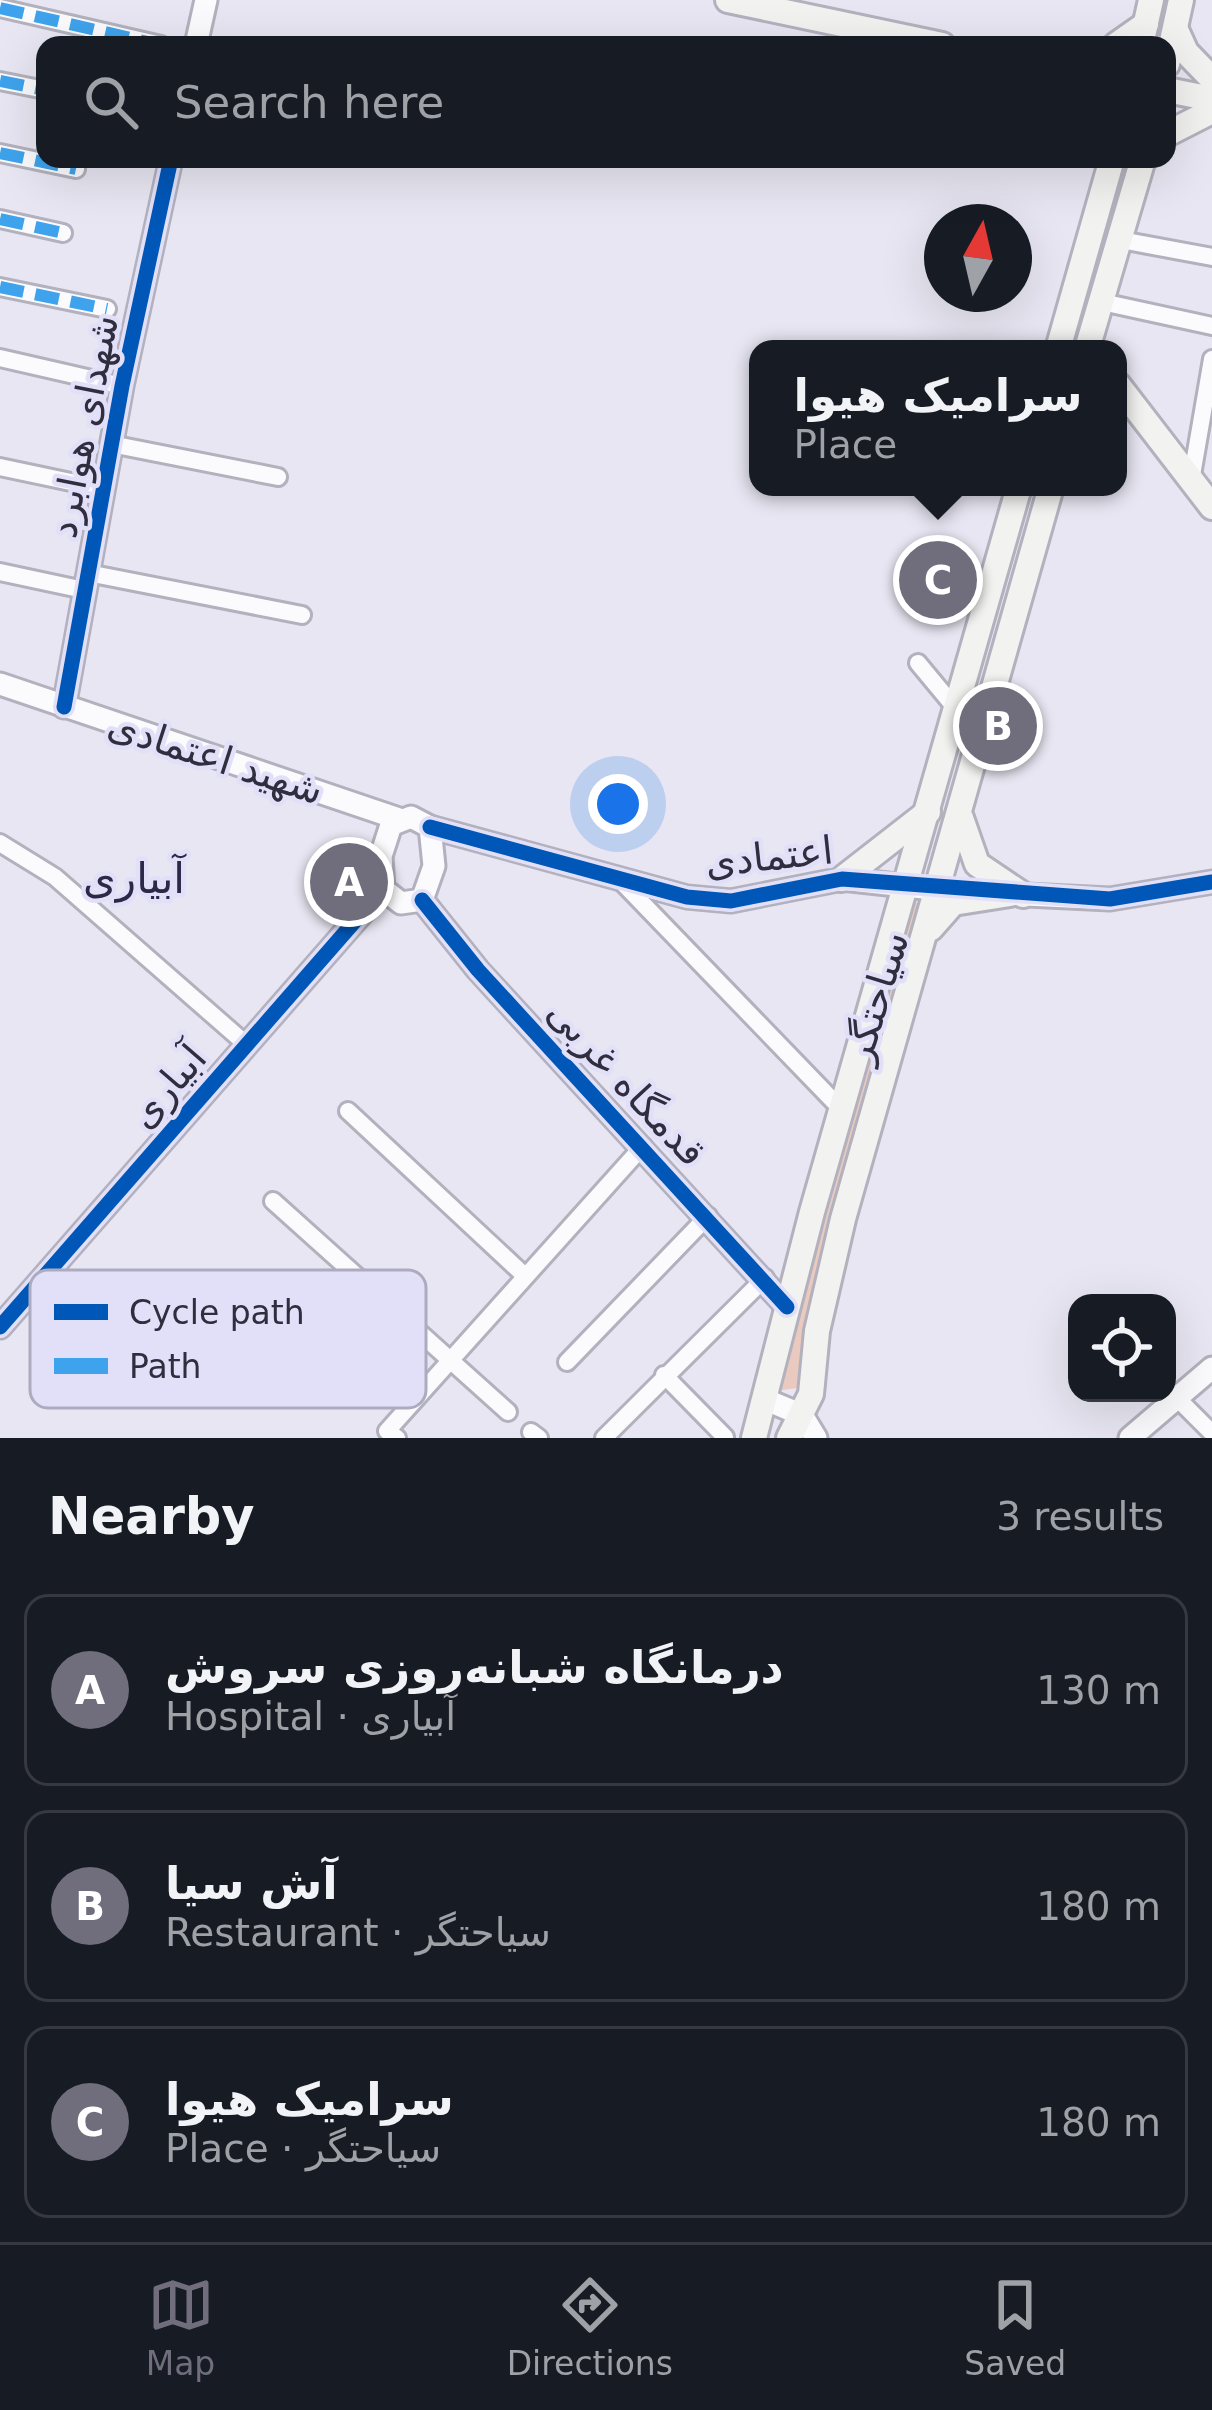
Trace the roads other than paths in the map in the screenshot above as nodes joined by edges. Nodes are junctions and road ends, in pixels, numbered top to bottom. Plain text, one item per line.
1 (206, 0) edge
2 (728, 0) edge
3 (1181, 0) edge
4 (0, 8) edge
5 (1176, 30) junction
6 (122, 36) edge
7 (198, 36) edge
8 (899, 36) edge
9 (1174, 36) edge
10 (1212, 79) edge
11 (0, 81) edge
12 (36, 88) edge
13 (1176, 92) edge
14 (1212, 99) edge
15 (1212, 111) edge
16 (1176, 129) edge
17 (0, 153) edge
18 (36, 161) edge
19 (71, 168) edge
20 (169, 168) edge
21 (1108, 168) edge
22 (1143, 168) edge
23 (76, 169) dead end
24 (0, 219) edge
25 (63, 233) dead end
26 (1121, 240) junction
27 (1212, 257) edge
28 (0, 287) edge
29 (1102, 302) junction
30 (107, 309) dead end
31 (1212, 326) edge
32 (1061, 340) edge
33 (1092, 340) edge
34 (0, 358) edge
35 (1212, 359) edge
36 (122, 386) junction
37 (1127, 410) edge
38 (111, 444) junction
39 (0, 467) edge
40 (278, 477) dead end
41 (1191, 481) junction
42 (104, 489) junction
43 (1016, 496) edge
44 (1049, 496) edge
45 (1212, 507) edge
46 (0, 572) edge
47 (86, 581) junction
48 (302, 615) dead end
49 (918, 663) dead end
50 (0, 685) edge
51 (64, 707) junction
52 (956, 710) junction
53 (928, 812) junction
54 (961, 816) junction
55 (430, 827) junction
56 (391, 828) junction
57 (0, 843) edge
58 (614, 874) junction
59 (842, 879) junction
60 (1212, 882) edge
61 (909, 887) junction
62 (383, 889) junction
63 (939, 890) junction
64 (1017, 895) junction
65 (422, 900) junction
66 (926, 934) junction
67 (247, 1045) junction
68 (842, 1110) junction
69 (348, 1111) dead end
70 (643, 1146) junction
71 (273, 1201) dead end
72 (812, 1213) junction
73 (708, 1216) junction
74 (843, 1219) junction
75 (50, 1270) edge
76 (349, 1270) edge
77 (524, 1276) junction
78 (765, 1278) junction
79 (30, 1293) edge
80 (787, 1307) junction
81 (0, 1327) edge
82 (426, 1340) edge
83 (447, 1359) junction
84 (567, 1362) dead end
85 (1212, 1368) edge
86 (664, 1375) junction
87 (426, 1388) edge
88 (1177, 1398) junction
89 (764, 1399) junction
90 (411, 1408) edge
91 (508, 1412) dead end
92 (795, 1427) edge
93 (1212, 1432) edge
94 (392, 1434) edge
95 (724, 1437) edge
96 (604, 1438) edge
97 (754, 1438) edge
98 (815, 1438) edge
99 (1130, 1438) edge

1 - 7 street
2 - 8 main road
3 - 5 main road
4 - 6 street
5 - 9 main road
5 - 10 main road
11 - 12 street
13 - 14 main road
15 - 16 main road
17 - 18 street
19 - 23 street
20 - 36 street, شهدای هوابرد
21 - 32 main road
22 - 26 main road
24 - 25 street
26 - 27 street
26 - 29 main road
28 - 30 street
29 - 31 street
29 - 33 main road
34 - 36 street
35 - 41 street
36 - 38 street, شهدای هوابرد
37 - 41 main road
38 - 40 street
38 - 42 street, شهدای هوابرد
39 - 42 street
41 - 45 main road
42 - 47 street, شهدای هوابرد
43 - 52 main road, سیاحتگر
44 - 54 main road, سیاحتگر
46 - 47 street
47 - 48 street
47 - 51 street, شهدای هوابرد
49 - 52 street
50 - 51 street, شهید اعتمادی
51 - 56 street, شهید اعتمادی
52 - 53 main road, سیاحتگر
53 - 59 main road
53 - 61 main road, سیاحتگر
54 - 63 main road, سیاحتگر
54 - 64 main road
55 - 56 street, اعتمادی
55 - 58 street, اعتمادی
55 - 65 street
56 - 62 street
57 - 67 street
58 - 59 street, اعتمادی
58 - 68 street
59 - 61 street, اعتمادی
60 - 64 street
61 - 63 street, اعتمادی
61 - 68 main road, سیاحتگر
62 - 65 street
62 - 67 street, آبیاری
63 - 64 street
63 - 66 main road, سیاحتگر
64 - 66 main road
65 - 70 street, قدمگاه غربی
66 - 74 main road, سیاحتگر
67 - 75 street, آبیاری
68 - 72 main road, سیاحتگر
69 - 77 street
70 - 73 street, قدمگاه غربی
70 - 77 street
71 - 76 street
72 - 74 main road
72 - 80 main road, سیاحتگر
73 - 78 street, قدمگاه غربی
73 - 84 street
74 - 92 main road, سیاحتگر
77 - 83 street
78 - 80 street, قدمگاه غربی
78 - 86 street
79 - 81 street, آبیاری
80 - 89 main road, سیاحتگر
82 - 83 street
83 - 87 street
83 - 91 street
85 - 88 street
86 - 95 street
86 - 96 street
88 - 93 street
88 - 99 street
89 - 92 street
89 - 97 main road, سیاحتگر
90 - 94 street
92 - 98 street

